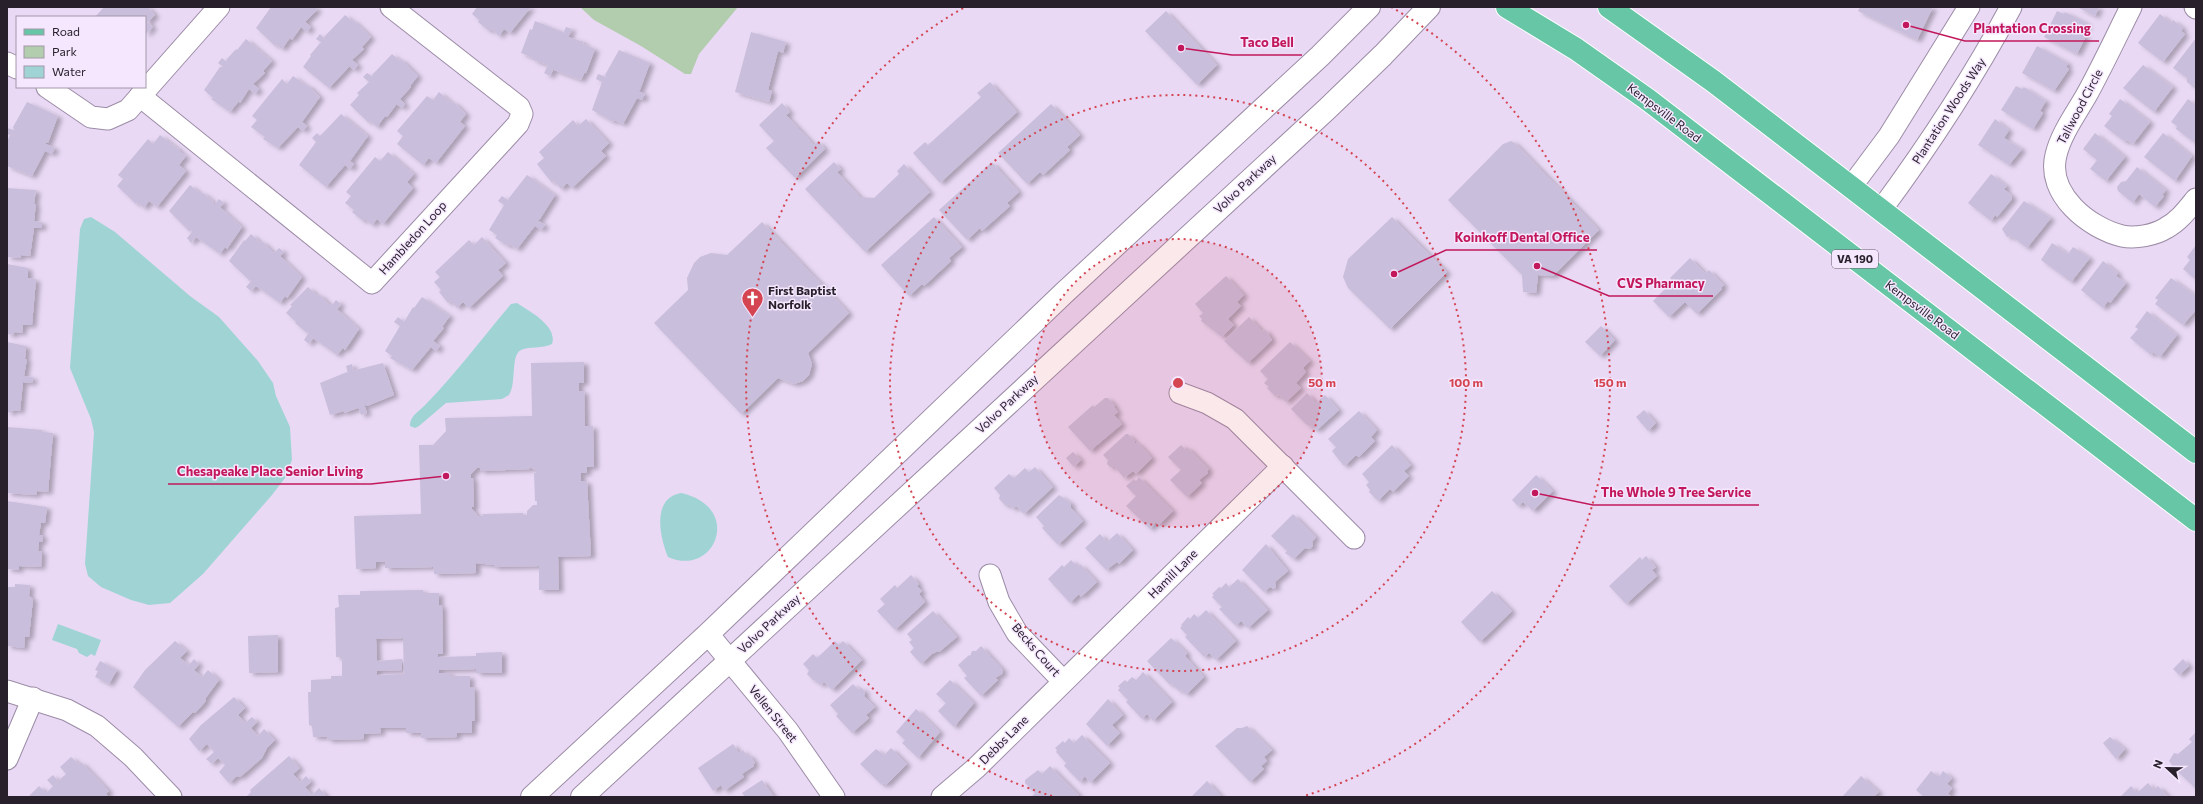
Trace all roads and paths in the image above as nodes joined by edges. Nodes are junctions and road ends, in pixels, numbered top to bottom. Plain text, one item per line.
1 (219, 7) edge
2 (392, 7) edge
3 (1369, 7) edge
4 (1429, 7) edge
5 (1508, 7) edge
6 (1609, 7) edge
7 (1969, 7) edge
8 (2010, 7) edge
9 (2131, 7) edge
10 (7, 63) edge
11 (16, 68) edge
12 (48, 88) edge
13 (140, 96) junction
14 (1851, 187) junction
15 (2196, 199) edge
16 (1881, 210) junction
17 (1180, 393) dead end
18 (2196, 452) edge
19 (1283, 466) junction
20 (2196, 520) edge
21 (1354, 538) dead end
22 (990, 575) dead end
23 (708, 634) junction
24 (730, 660) junction
25 (1063, 682) junction
26 (7, 691) edge
27 (33, 698) junction
28 (7, 759) edge
29 (171, 797) edge
30 (532, 797) edge
31 (582, 797) edge
32 (834, 797) edge
33 (942, 797) edge

1 - 13 street
2 - 13 street, Hambledon Loop
3 - 23 main road
4 - 24 main road, Volvo Parkway
5 - 20 main road, Kempsville Road / VA 190
6 - 14 main road
7 - 14 street
8 - 16 street, Plantation Woods Way
9 - 15 street, Tallwood Circle
10 - 11 street
12 - 13 street
14 - 16 main road
16 - 18 main road
17 - 19 street
19 - 21 street
19 - 25 street, Hamill Lane
22 - 25 street, Becks Court
23 - 24 street, Vellen Street
23 - 30 main road
24 - 31 main road, Volvo Parkway
24 - 32 street, Vellen Street
25 - 33 street, Debbs Lane
26 - 27 street
27 - 28 street
27 - 29 street

